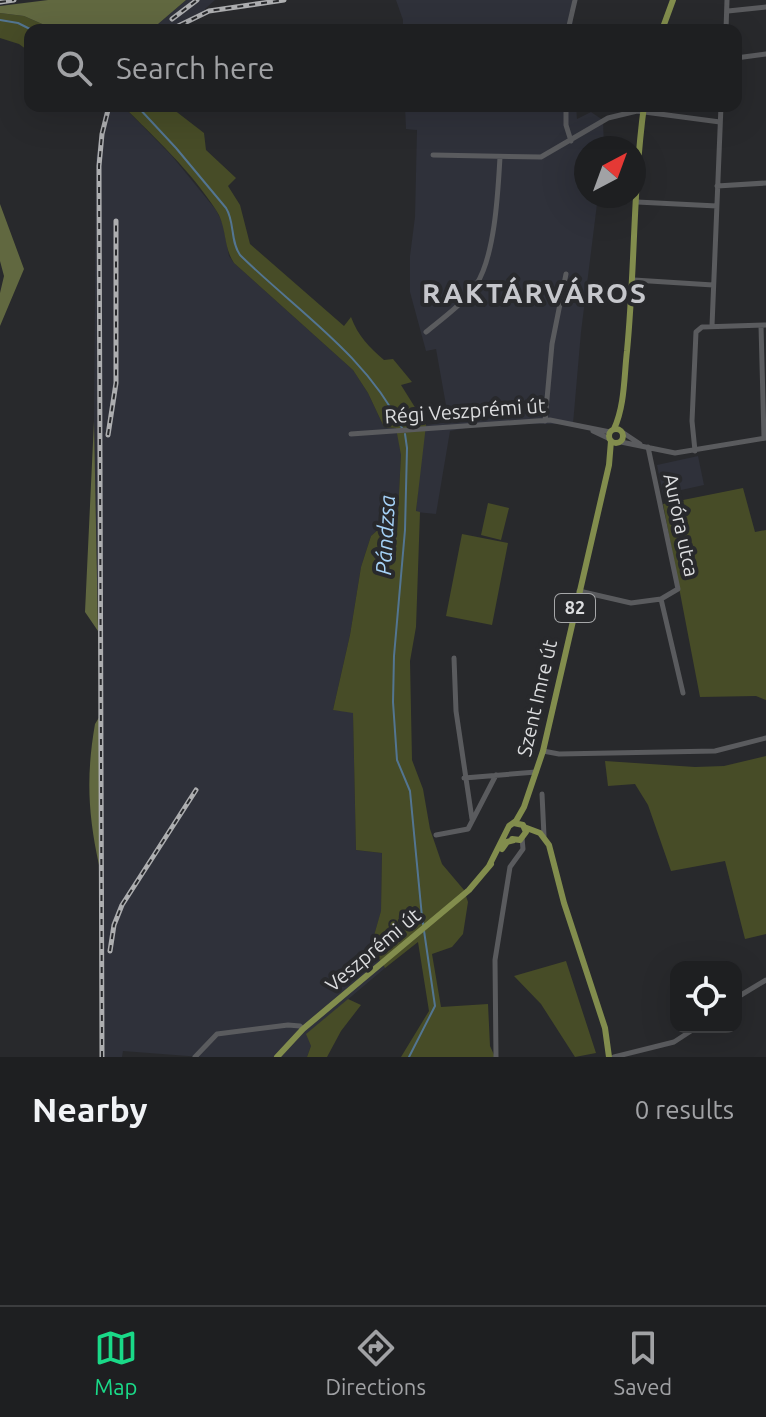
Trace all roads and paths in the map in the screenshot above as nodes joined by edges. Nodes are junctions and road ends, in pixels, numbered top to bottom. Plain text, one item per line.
1 (575, 0) edge
2 (673, 0) edge
3 (727, 0) edge
4 (766, 7) edge
5 (728, 11) junction
6 (569, 24) edge
7 (664, 24) edge
8 (727, 24) edge
9 (766, 54) edge
10 (742, 57) edge
11 (566, 112) edge
12 (630, 112) edge
13 (644, 112) edge
14 (666, 112) edge
15 (721, 112) edge
16 (720, 122) junction
17 (642, 136) edge
18 (571, 141) junction
19 (433, 155) dead end
20 (500, 157) junction
21 (766, 183) edge
22 (717, 186) junction
23 (646, 202) edge
24 (717, 206) junction
25 (637, 208) edge
26 (566, 274) dead end
27 (634, 280) junction
28 (713, 285) junction
29 (712, 326) junction
30 (764, 326) edge
31 (426, 332) dead end
32 (545, 421) junction
33 (351, 434) dead end
34 (615, 434) junction
35 (765, 438) edge
36 (620, 443) junction
37 (648, 447) junction
38 (695, 451) junction
39 (609, 465) junction
40 (579, 591) junction
41 (661, 599) junction
42 (454, 658) dead end
43 (683, 693) dead end
44 (766, 738) edge
45 (543, 751) junction
46 (536, 772) junction
47 (496, 775) junction
48 (464, 778) junction
49 (542, 794) dead end
50 (528, 797) junction
51 (472, 819) junction
52 (514, 823) junction
53 (524, 826) junction
54 (508, 833) junction
55 (436, 835) dead end
56 (544, 836) junction
57 (520, 838) junction
58 (489, 866) junction
59 (766, 980) edge
60 (742, 994) edge
61 (303, 1029) junction
62 (688, 1033) edge
63 (195, 1057) edge
64 (277, 1057) edge
65 (498, 1057) edge
66 (612, 1057) edge

1 - 6 street
2 - 7 main road
3 - 5 street
4 - 5 street
5 - 8 street
9 - 10 street
11 - 18 street
12 - 18 street
13 - 17 main road, Szent Imre út / 82
14 - 16 street
15 - 16 street
16 - 22 street
18 - 20 street
19 - 20 street
20 - 31 street
21 - 22 street
22 - 24 street
23 - 24 street
24 - 28 street
25 - 27 main road, Szent Imre út / 82
26 - 32 street
27 - 28 street
27 - 34 main road, Szent Imre út / 82
28 - 29 street
29 - 30 street
29 - 38 street
30 - 35 street
32 - 33 street, Régi Veszprémi út
32 - 34 street, Régi Veszprémi út
34 - 36 main road
34 - 36 main road, 82
34 - 37 street, Régi Veszprémi út
34 - 39 main road, Szent Imre út / 82
35 - 38 street
36 - 37 street
36 - 39 main road, Szent Imre út / 82
37 - 38 street
37 - 41 street, Auróra utca
39 - 40 main road, Szent Imre út / 82
40 - 41 street
40 - 45 main road, Szent Imre út / 82
41 - 43 street, Auróra utca
42 - 48 street
44 - 45 street
45 - 46 main road, Szent Imre út / 82
46 - 47 street
46 - 50 main road, Szent Imre út / 82
47 - 48 street
47 - 51 street
48 - 51 street
49 - 56 street
50 - 52 main road, Szent Imre út / 82
50 - 53 main road, Szent Imre út / 82
51 - 55 street
52 - 53 main road
52 - 54 main road, 82
53 - 56 main road
53 - 57 main road, 82
54 - 57 main road
54 - 58 main road, Veszprémi út / 82
56 - 57 main road
56 - 66 main road
57 - 58 main road, Veszprémi út / 82
57 - 65 street
58 - 61 main road, Veszprémi út / 82
59 - 60 street
61 - 63 street
61 - 64 main road, Veszprémi út / 82
62 - 66 street

